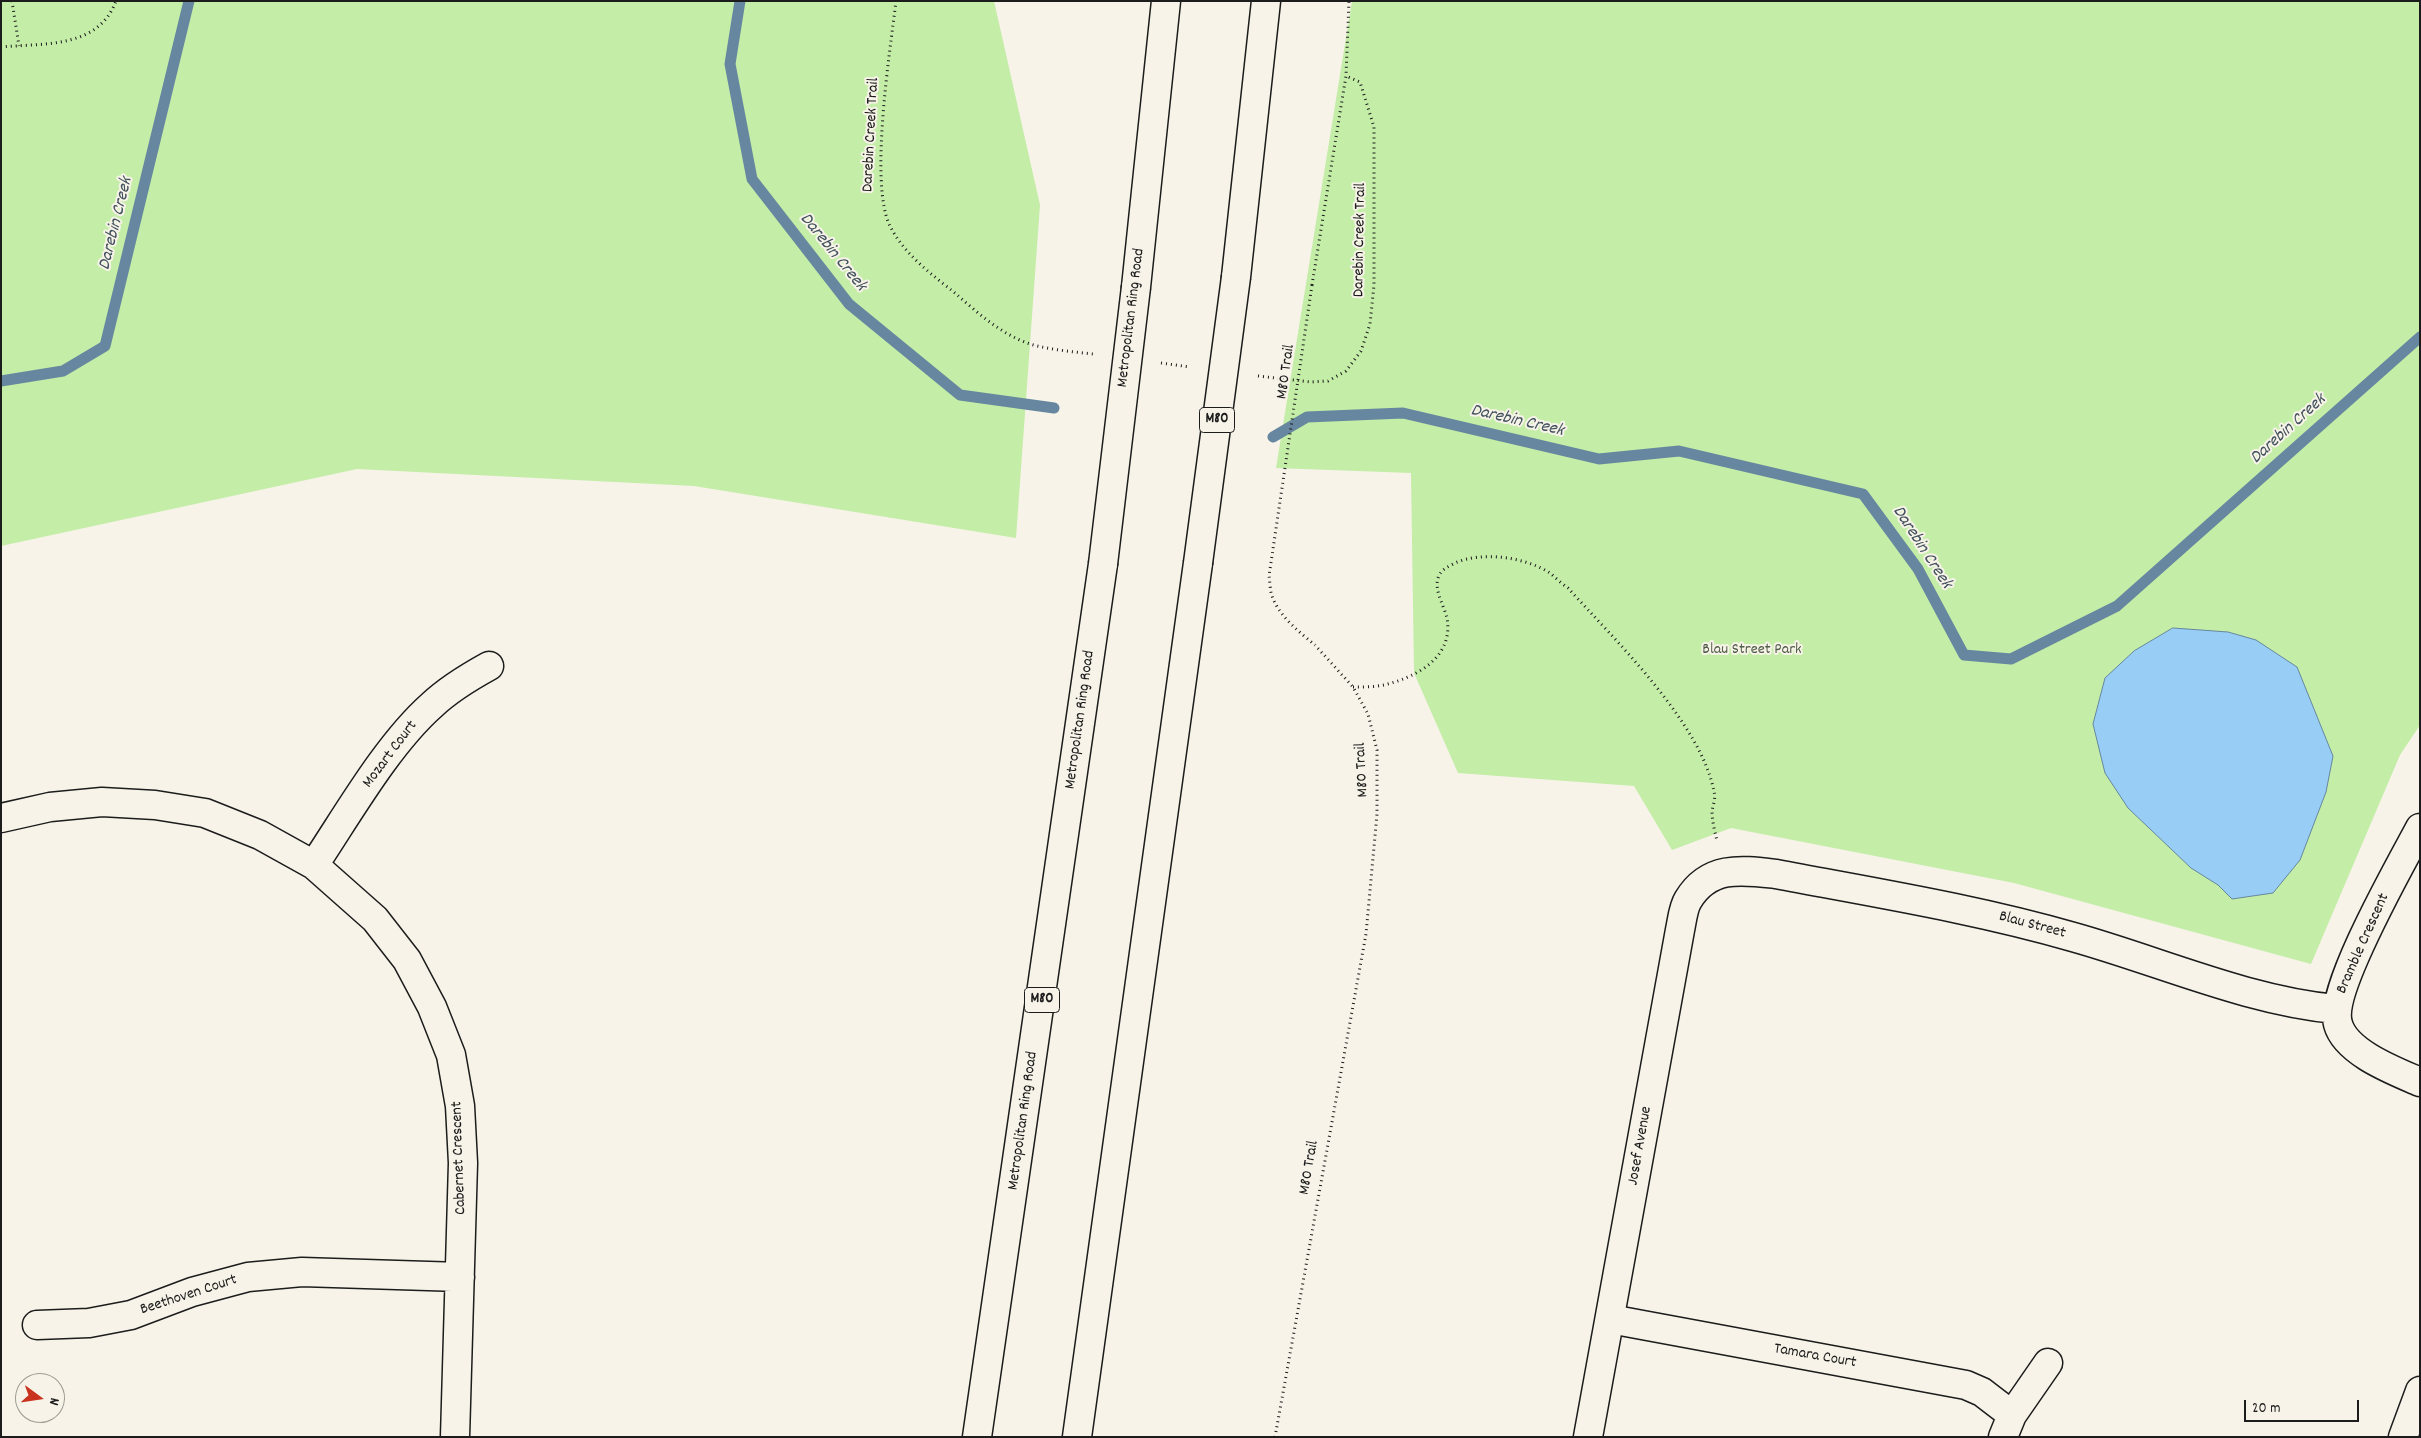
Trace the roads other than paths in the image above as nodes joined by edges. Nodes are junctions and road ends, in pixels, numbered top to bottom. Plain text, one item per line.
1 (1166, 1) edge
2 (1266, 1) edge
3 (489, 666) dead end
4 (1, 818) edge
5 (2420, 828) edge
6 (314, 865) junction
7 (1722, 872) joint
8 (2336, 1009) junction
9 (2420, 1082) edge
10 (460, 1277) junction
11 (1610, 1319) junction
12 (38, 1325) dead end
13 (2048, 1363) dead end
14 (2420, 1391) edge
15 (2008, 1426) edge
16 (455, 1437) edge
17 (977, 1437) edge
18 (1077, 1437) edge
19 (1588, 1437) edge
20 (2402, 1437) edge

1 - 17 main road, Metropolitan Ring Road / M80, bridge
2 - 18 main road, M80, bridge
3 - 6 main road, Mozart Court
4 - 6 main road, Cabernet Crescent
5 - 8 main road, Bramble Crescent
6 - 10 main road, Cabernet Crescent
7 - 8 main road, Blau Street
7 - 11 main road, Josef Avenue
8 - 9 main road, Bramble Crescent
10 - 12 main road, Beethoven Court
10 - 16 main road, Cabernet Crescent
11 - 15 main road, Tamara Court
11 - 19 main road, Josef Avenue
13 - 15 main road, Tamara Court
14 - 20 main road

